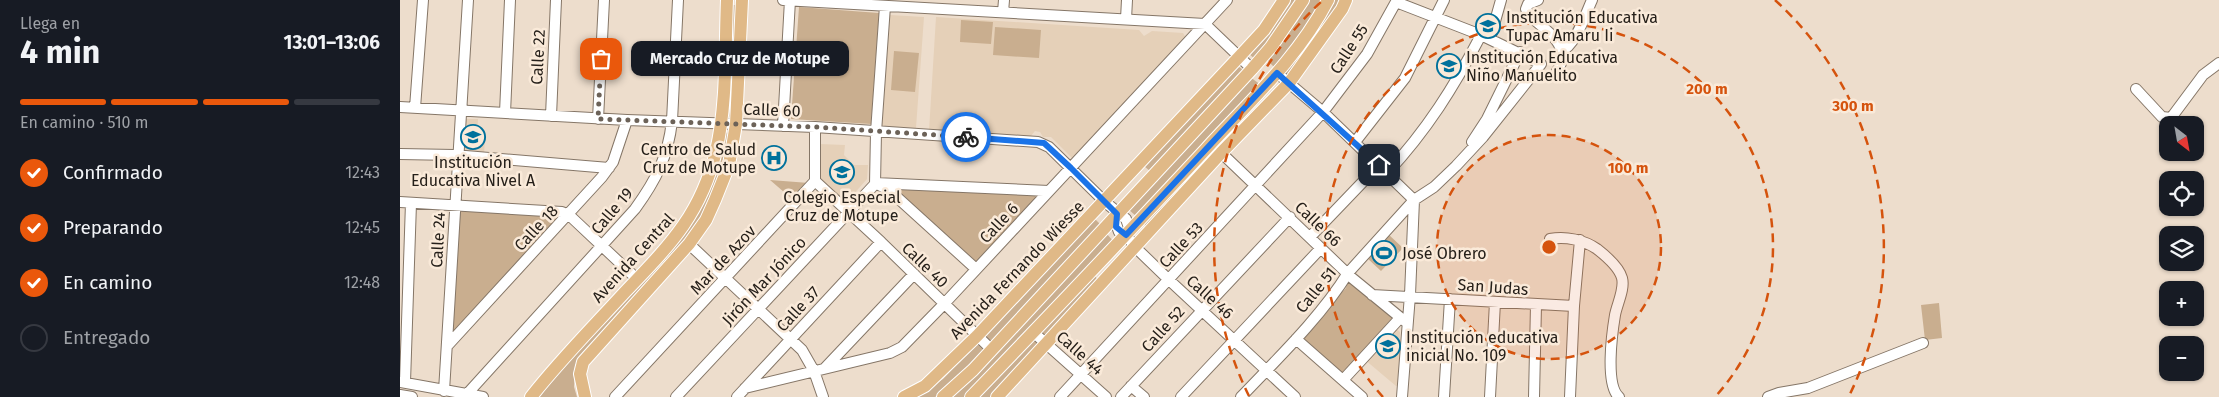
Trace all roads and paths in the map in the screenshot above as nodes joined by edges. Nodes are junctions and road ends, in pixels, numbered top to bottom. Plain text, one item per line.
1 (423, 0) edge
2 (468, 0) edge
3 (510, 0) edge
4 (556, 0) edge
5 (604, 0) edge
6 (678, 0) edge
7 (727, 0) edge
8 (742, 0) edge
9 (784, 0) edge
10 (790, 0) edge
11 (1004, 0) edge
12 (1127, 0) edge
13 (1227, 0) edge
14 (1284, 0) edge
15 (1303, 0) edge
16 (1328, 0) edge
17 (1346, 0) edge
18 (1444, 0) edge
19 (1501, 0) edge
20 (1538, 0) edge
21 (1592, 0) edge
22 (835, 1) edge
23 (1397, 1) edge
24 (885, 6) junction
25 (1003, 12) junction
26 (1437, 18) junction
27 (1126, 19) junction
28 (1205, 24) junction
29 (1485, 37) junction
30 (1561, 50) junction
31 (1520, 52) junction
32 (1239, 57) junction
33 (2219, 64) edge
34 (1252, 69) junction
35 (1277, 73) junction
36 (1555, 75) dead end
37 (1289, 83) junction
38 (2136, 89) dead end
39 (400, 107) edge
40 (415, 108) junction
41 (462, 111) junction
42 (1323, 112) junction
43 (505, 113) junction
44 (550, 116) junction
45 (598, 119) junction
46 (627, 120) junction
47 (672, 121) junction
48 (721, 123) junction
49 (736, 124) junction
50 (783, 126) junction
51 (815, 127) junction
52 (876, 132) junction
53 (1355, 142) junction
54 (1211, 143) junction
55 (400, 154) edge
56 (1221, 154) junction
57 (460, 157) junction
58 (1379, 165) junction
59 (1456, 166) junction
60 (609, 168) junction
61 (1071, 168) junction
62 (1387, 173) junction
63 (815, 182) junction
64 (875, 183) junction
65 (1257, 186) junction
66 (1049, 191) junction
67 (1414, 200) junction
68 (405, 202) edge
69 (1104, 202) junction
70 (454, 205) junction
71 (849, 213) junction
72 (1117, 214) junction
73 (569, 215) junction
74 (1290, 217) junction
75 (1126, 235) junction
76 (1310, 237) junction
77 (1550, 239) dead end
78 (1580, 240) junction
79 (881, 242) junction
80 (689, 244) junction
81 (602, 246) junction
82 (1135, 247) junction
83 (1321, 248) junction
84 (976, 269) junction
85 (914, 274) junction
86 (1348, 274) junction
87 (727, 278) junction
88 (637, 279) junction
89 (1168, 279) junction
90 (1372, 294) junction
91 (1410, 296) junction
92 (1450, 299) junction
93 (1496, 302) junction
94 (944, 304) junction
95 (1536, 305) junction
96 (1574, 306) junction
97 (759, 308) junction
98 (1201, 310) junction
99 (1404, 321) junction
100 (1033, 332) junction
101 (977, 336) junction
102 (791, 338) junction
103 (1296, 339) junction
104 (1234, 340) junction
105 (1924, 343) dead end
106 (1046, 344) junction
107 (448, 345) junction
108 (992, 350) junction
109 (819, 370) junction
110 (1267, 370) junction
111 (1080, 374) junction
112 (1343, 380) junction
113 (402, 382) edge
114 (1131, 386) junction
115 (746, 388) junction
116 (444, 391) junction
117 (466, 394) junction
118 (400, 395) edge
119 (412, 397) edge
120 (483, 397) edge
121 (531, 397) edge
122 (585, 397) edge
123 (614, 397) edge
124 (676, 397) edge
125 (737, 397) edge
126 (823, 397) edge
127 (904, 397) edge
128 (943, 397) edge
129 (971, 397) edge
130 (997, 397) edge
131 (1060, 397) edge
132 (1106, 397) edge
133 (1121, 397) edge
134 (1144, 397) edge
135 (1180, 397) edge
136 (1241, 397) edge
137 (1295, 397) edge
138 (1362, 397) edge
139 (1402, 397) edge
140 (1444, 397) edge
141 (1490, 397) edge
142 (1534, 397) edge
143 (1570, 397) edge
144 (1619, 397) edge
145 (1768, 397) edge

1 - 40 street
2 - 41 street, Calle 24
3 - 43 street
4 - 44 street, Calle 22
5 - 45 street
6 - 47 street, Calle 19
7 - 48 main road, Avenida Central
8 - 49 main road, Avenida Central
9 - 10 street
10 - 22 street
10 - 50 street
11 - 25 street
12 - 27 street
13 - 28 street, Calle 6
14 - 32 main road, Avenida Fernando Wiesse
15 - 34 main road, Avenida Fernando Wiesse
16 - 35 main road
17 - 37 main road
18 - 26 street
19 - 29 street
20 - 30 street
21 - 30 street
22 - 24 street
23 - 26 street
23 - 42 street, Calle 55
24 - 25 street
24 - 52 street
25 - 27 street
26 - 29 street
26 - 53 street
27 - 28 street
28 - 32 street
28 - 61 street, Calle 6
29 - 31 street
29 - 62 street
30 - 36 street
31 - 59 street
31 - 59 street
32 - 34 street
32 - 69 main road, Avenida Fernando Wiesse
33 - 38 street
34 - 72 main road, Avenida Fernando Wiesse
35 - 37 street
35 - 54 main road
37 - 42 street
37 - 56 main road
39 - 40 street, Calle 60
40 - 41 street, Calle 60
41 - 43 street, Calle 60
41 - 57 street, Calle 24
42 - 53 street
42 - 65 street, Calle 53
43 - 44 street, Calle 60
44 - 45 street, Calle 60
45 - 46 street, Calle 60
46 - 47 street, Calle 60
46 - 60 street, Calle 18
47 - 48 street, Calle 60
47 - 81 street, Calle 19
48 - 49 street, Calle 60
48 - 88 main road, Avenida Central
49 - 50 street, Calle 60
49 - 80 main road, Avenida Central
50 - 51 street, Calle 60
51 - 52 street, Calle 60
51 - 63 street
52 - 61 street, Calle 60
52 - 64 street
53 - 58 street
54 - 56 street, Calle 66
54 - 75 main road
55 - 57 street
56 - 65 street, Calle 66
56 - 82 main road
57 - 60 street
57 - 70 street, Calle 24
58 - 62 street
58 - 76 street
59 - 67 street, Calle 51
60 - 73 street, Calle 18
61 - 66 street, Calle 6
61 - 69 street, Calle 60
62 - 67 street
63 - 71 street, Calle 40
63 - 87 street, Mar de Azov
64 - 66 street
64 - 71 street, Jirón Mar Jónico
64 - 84 street, Calle 40
65 - 74 street, Calle 66
65 - 89 street, Calle 53
66 - 84 street, Calle 6
67 - 86 street, Calle 51
67 - 91 street
68 - 70 street
68 - 113 street
69 - 72 street, Calle 60
69 - 101 main road, Avenida Fernando Wiesse
70 - 73 street
70 - 107 street, Calle 24
71 - 79 street, Calle 40
71 - 97 street, Jirón Mar Jónico
72 - 75 street, Calle 46
72 - 108 main road, Avenida Fernando Wiesse
73 - 81 street
73 - 107 street, Calle 18
74 - 76 street, Calle 66
74 - 98 street, Calle 52
75 - 82 street, Calle 46
75 - 100 main road
76 - 83 street, Calle 66
77 - 78 street
78 - 96 street
78 - 144 street
79 - 85 street, Calle 40
79 - 102 street, Calle 37
80 - 87 street
80 - 122 main road, Avenida Central
81 - 88 street
81 - 117 street, Calle 19
82 - 89 street, Calle 46
82 - 106 main road
83 - 86 street, Calle 66
83 - 104 street, Calle 51
84 - 94 street, Calle 6
85 - 94 street, Calle 40
85 - 109 street
86 - 90 street, Calle 66
86 - 103 street, Calle 51
87 - 97 street
87 - 123 street, Mar de Azov
88 - 121 main road, Avenida Central
89 - 98 street, Calle 46
89 - 111 street, Calle 53
90 - 91 street, San Judas
90 - 99 street, Calle 66
91 - 92 street, San Judas
91 - 99 street
92 - 93 street, San Judas
92 - 140 street
93 - 95 street, San Judas
93 - 141 street
94 - 101 street, Calle 40
94 - 109 street, Calle 6
95 - 96 street, San Judas
95 - 142 street
96 - 143 street
97 - 102 street
97 - 124 street, Jirón Mar Jónico
98 - 104 street, Calle 46
98 - 114 street, Calle 52
99 - 112 street
99 - 139 street
100 - 106 street, Calle 44
100 - 129 main road
101 - 108 street, Calle 40
101 - 127 main road, Avenida Fernando Wiesse
102 - 109 street
102 - 115 street, Calle 37
103 - 110 street, Calle 51
103 - 112 street
104 - 110 street, Calle 46
104 - 135 street, Calle 51
105 - 145 street
106 - 111 street, Calle 44
106 - 130 main road
107 - 116 street, Calle 24
108 - 128 main road, Avenida Fernando Wiesse
109 - 115 street, Calle 6
109 - 126 street
110 - 136 street, Calle 51
110 - 137 street, Calle 46
111 - 131 street, Calle 53
111 - 132 street, Calle 44
112 - 138 street
113 - 116 street
114 - 133 street, Calle 52
114 - 134 street
115 - 125 street, Calle 37
116 - 117 street
117 - 120 street
118 - 119 street

